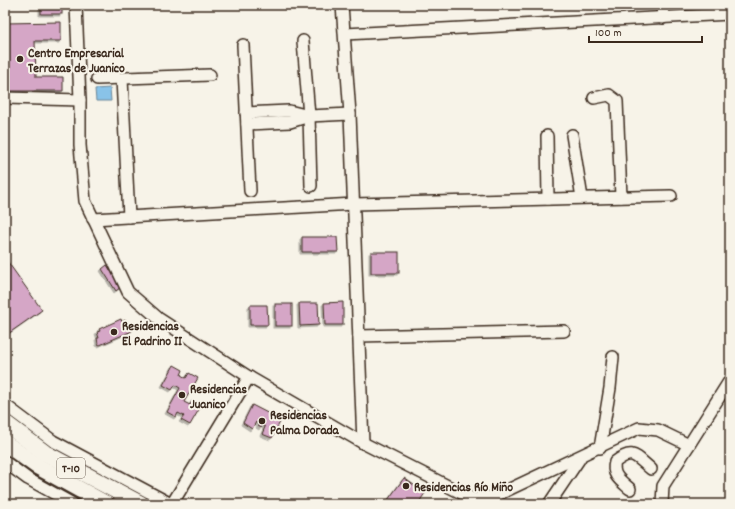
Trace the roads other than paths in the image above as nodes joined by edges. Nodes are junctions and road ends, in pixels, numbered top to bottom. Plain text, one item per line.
1 (76, 5) edge
2 (342, 5) edge
3 (662, 5) edge
4 (730, 14) edge
5 (663, 18) junction
6 (345, 34) junction
7 (303, 41) dead end
8 (243, 45) dead end
9 (210, 75) dead end
10 (97, 79) dead end
11 (122, 79) junction
12 (5, 98) edge
13 (594, 98) dead end
14 (80, 100) junction
15 (246, 113) junction
16 (350, 114) junction
17 (309, 116) junction
18 (247, 124) junction
19 (572, 135) dead end
20 (547, 136) dead end
21 (311, 186) dead end
22 (250, 191) dead end
23 (671, 196) dead end
24 (621, 197) junction
25 (582, 198) junction
26 (548, 199) junction
27 (354, 204) junction
28 (129, 217) junction
29 (93, 219) junction
30 (564, 331) dead end
31 (359, 336) junction
32 (613, 357) dead end
33 (249, 377) junction
34 (730, 380) edge
35 (5, 404) edge
36 (5, 423) edge
37 (364, 442) junction
38 (5, 443) edge
39 (689, 445) junction
40 (602, 447) junction
41 (580, 457) junction
42 (620, 458) junction
43 (5, 462) edge
44 (651, 469) dead end
45 (33, 472) junction
46 (630, 489) dead end
47 (479, 502) edge
48 (554, 502) edge
49 (73, 504) edge
50 (106, 504) edge
51 (141, 504) edge
52 (171, 504) edge
53 (662, 504) edge

1 - 14 street
2 - 6 street
3 - 5 street
4 - 5 street
5 - 6 street
6 - 16 street
7 - 17 street
8 - 15 street
9 - 11 street
10 - 11 street
11 - 28 street
12 - 14 street
13 - 24 street
14 - 29 street
15 - 17 street
15 - 18 street
16 - 17 street
16 - 27 street
17 - 18 street
17 - 21 street
18 - 22 street
19 - 25 street
20 - 26 street
23 - 24 street
24 - 25 street
25 - 26 street
26 - 27 street
27 - 28 street
27 - 31 street
28 - 29 street
29 - 33 street
30 - 31 street
31 - 37 street
32 - 40 street
33 - 37 street
33 - 52 street
34 - 39 street
35 - 52 street
36 - 51 highway, T-10
37 - 47 street
38 - 45 highway, T-10
39 - 40 street
39 - 53 street
40 - 41 street
40 - 42 street
41 - 47 street
41 - 48 street
42 - 44 street
42 - 46 street
43 - 45 street
45 - 49 street
45 - 50 highway, T-10

